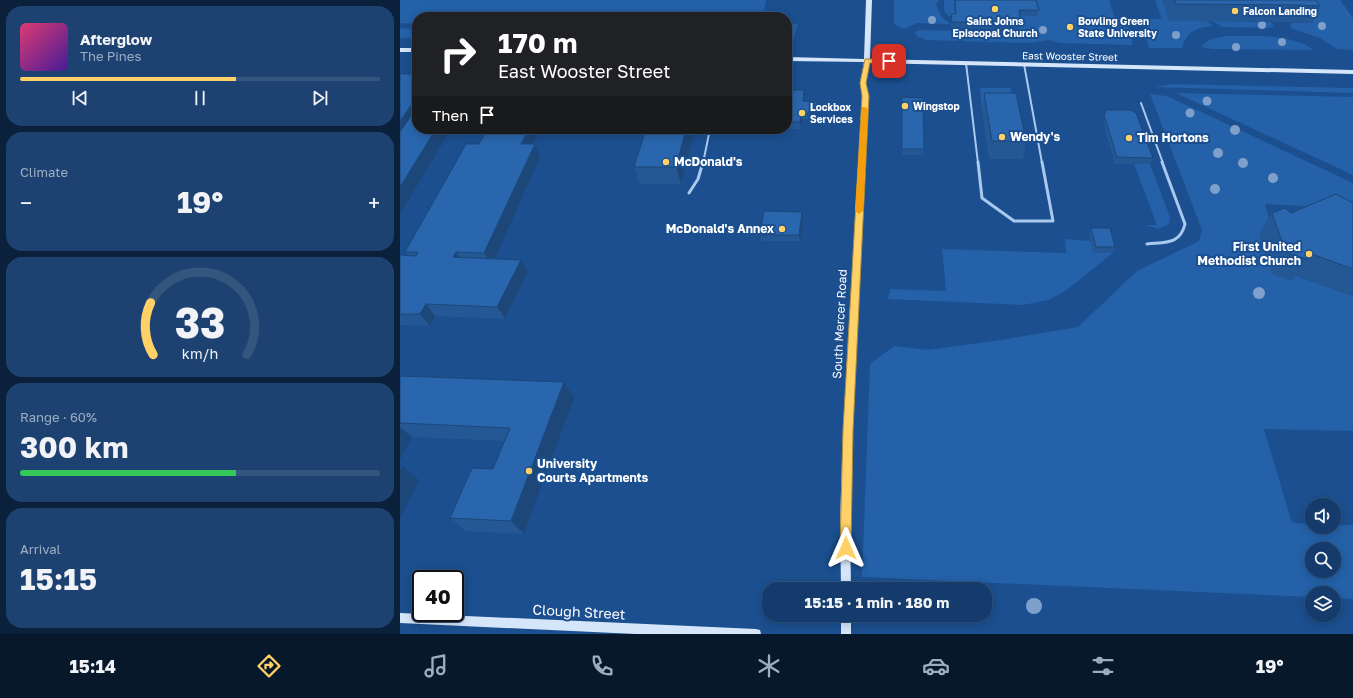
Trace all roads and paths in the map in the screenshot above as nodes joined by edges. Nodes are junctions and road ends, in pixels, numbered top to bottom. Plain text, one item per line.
1 (869, 0) edge
2 (400, 50) edge
3 (412, 50) edge
4 (792, 59) edge
5 (867, 60) junction
6 (966, 63) junction
7 (1024, 64) junction
8 (1353, 72) edge
9 (1141, 103) dead end
10 (709, 134) edge
11 (689, 193) dead end
12 (1148, 244) dead end
13 (846, 582) edge
14 (400, 618) edge
15 (846, 622) edge
16 (756, 634) edge
17 (846, 634) edge

1 - 5 street, South Mercer Road
2 - 3 street
4 - 5 street, East Wooster Street
5 - 6 street, East Wooster Street
5 - 13 street, South Mercer Road
6 - 7 street, East Wooster Street
6 - 7 lane
7 - 8 street, East Wooster Street
9 - 12 lane
10 - 11 lane
14 - 16 street, Clough Street
15 - 17 street

